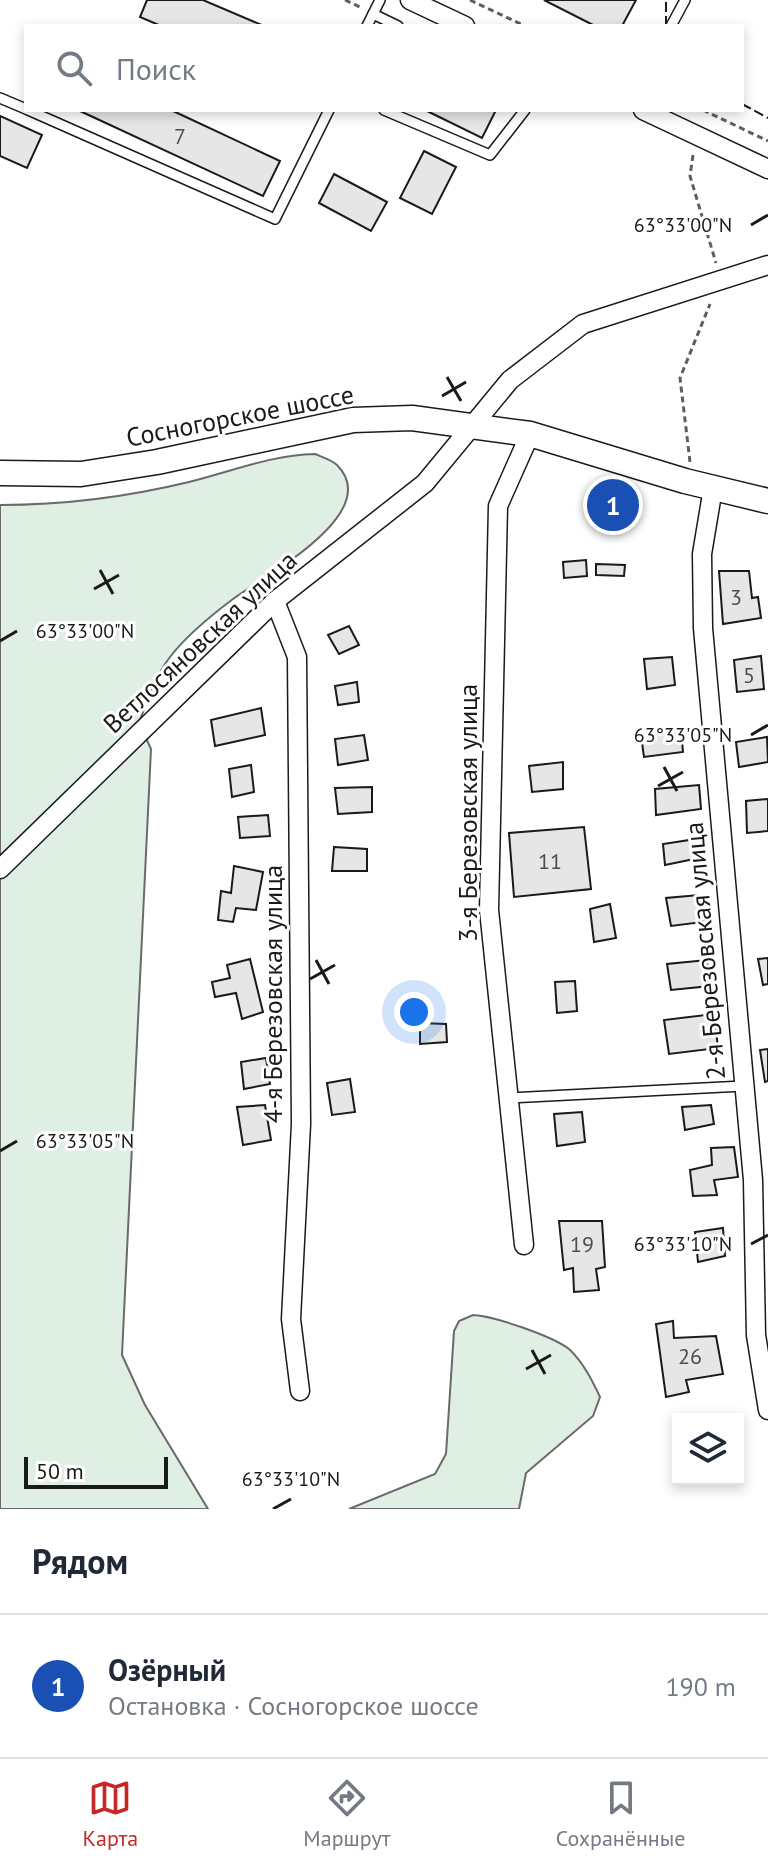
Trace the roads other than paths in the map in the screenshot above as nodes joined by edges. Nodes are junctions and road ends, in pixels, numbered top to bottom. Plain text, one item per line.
1 (380, 0) edge
2 (410, 0) edge
3 (685, 0) edge
4 (373, 14) junction
5 (368, 24) edge
6 (394, 24) edge
7 (461, 24) edge
8 (672, 24) edge
9 (0, 98) edge
10 (24, 109) edge
11 (32, 112) edge
12 (327, 112) edge
13 (389, 112) edge
14 (523, 112) edge
15 (650, 112) edge
16 (768, 169) edge
17 (768, 265) edge
18 (474, 425) junction
19 (530, 434) junction
20 (0, 473) edge
21 (713, 488) junction
22 (768, 501) edge
23 (275, 601) junction
24 (0, 869) edge
25 (743, 1086) junction
26 (509, 1098) junction
27 (524, 1245) dead end
28 (300, 1391) dead end
29 (768, 1410) edge

1 - 4 lane
2 - 7 street
3 - 8 lane
4 - 5 lane
4 - 6 lane
9 - 10 lane
11 - 12 lane
13 - 14 lane
15 - 16 street
17 - 18 street, Ветлосяновская улица
18 - 19 main road, Сосногорское шоссе
18 - 20 main road, Сосногорское шоссе
18 - 23 street, Ветлосяновская улица
19 - 21 main road, Сосногорское шоссе
19 - 26 street, 3-я Березовская улица
21 - 22 main road, Сосногорское шоссе
21 - 25 street, 2-я Березовская улица
23 - 24 street, Ветлосяновская улица
23 - 28 street, 4-я Березовская улица
25 - 26 lane
25 - 29 street, 2-я Березовская улица
26 - 27 street, 3-я Березовская улица

